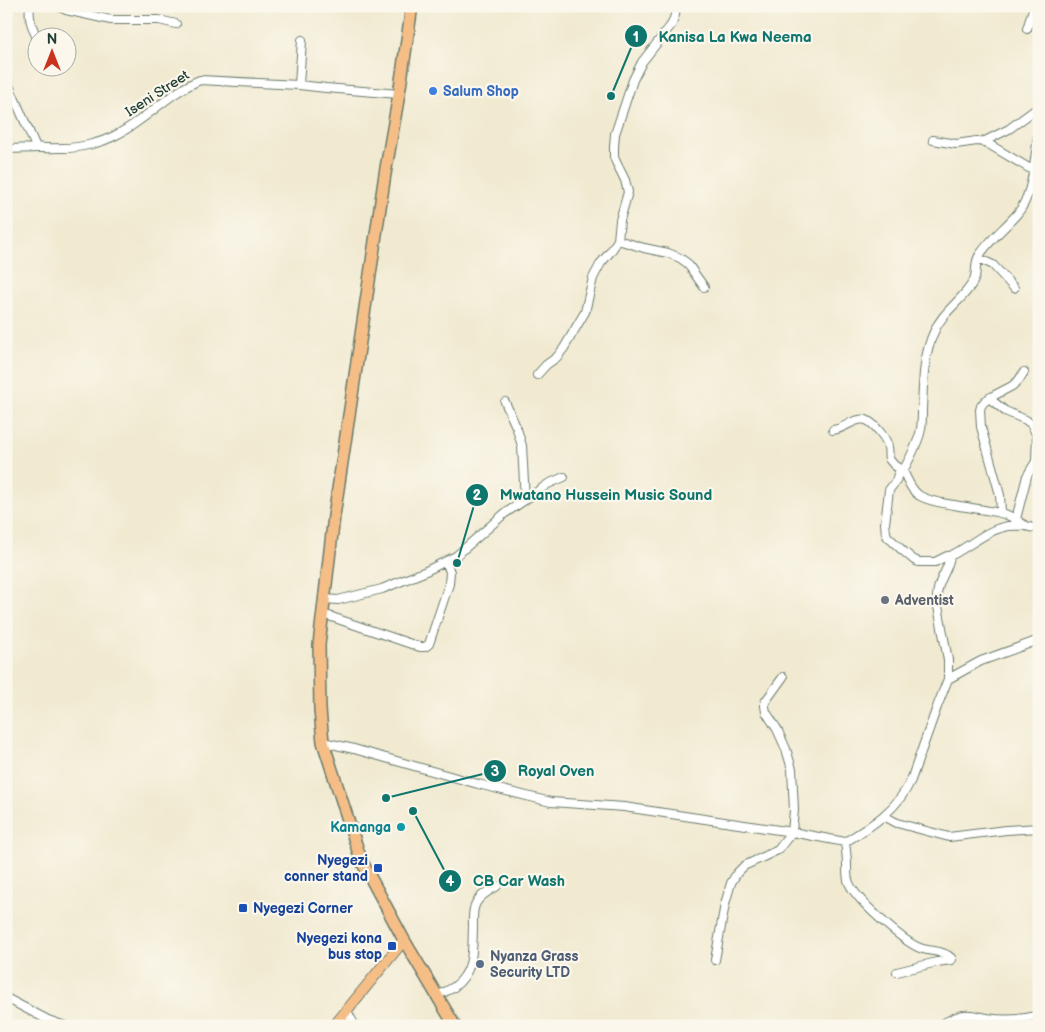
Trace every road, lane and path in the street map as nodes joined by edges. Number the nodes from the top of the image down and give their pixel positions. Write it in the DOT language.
graph roads {
  1 [pos="30,6"];
  2 [pos="58,6"];
  3 [pos="412,6"];
  4 [pos="676,6"];
  5 [pos="1034,6"];
  6 [pos="176,24"];
  7 [pos="33,28"];
  8 [pos="1027,29"];
  9 [pos="302,40"];
  10 [pos="6,79"];
  11 [pos="299,85"];
  12 [pos="399,94"];
  13 [pos="1039,107"];
  14 [pos="1039,130"];
  15 [pos="934,140"];
  16 [pos="983,142"];
  17 [pos="41,148"];
  18 [pos="6,149"];
  19 [pos="1034,171"];
  20 [pos="618,240"];
  21 [pos="978,258"];
  22 [pos="704,287"];
  23 [pos="1014,288"];
  24 [pos="1024,372"];
  25 [pos="537,375"];
  26 [pos="989,398"];
  27 [pos="505,402"];
  28 [pos="833,430"];
  29 [pos="1037,459"];
  30 [pos="903,471"];
  31 [pos="564,477"];
  32 [pos="525,500"];
  33 [pos="1002,514"];
  34 [pos="1016,519"];
  35 [pos="1024,526"];
  36 [pos="1039,527"];
  37 [pos="950,556"];
  38 [pos="446,561"];
  39 [pos="325,599"];
  40 [pos="323,614"];
  41 [pos="1039,640"];
  42 [pos="783,677"];
  43 [pos="948,679"];
  44 [pos="322,742"];
  45 [pos="884,816"];
  46 [pos="1039,828"];
  47 [pos="792,832"];
  48 [pos="845,842"];
  49 [pos="496,886"];
  50 [pos="404,940"];
  51 [pos="715,960"];
  52 [pos="897,972"];
  53 [pos="437,996"];
  54 [pos="6,998"];
  55 [pos="347,1011"];
  56 [pos="1039,1015"];
  57 [pos="65,1026"];
  58 [pos="310,1026"];
  59 [pos="334,1026"];
  60 [pos="355,1026"];
  61 [pos="455,1026"];
  62 [pos="938,1026"];
  1 -- 7 [label="street"];
  2 -- 6 [label="street"];
  3 -- 12 [label="highway"];
  4 -- 20 [label="street"];
  5 -- 8 [label="street"];
  9 -- 11 [label="street"];
  10 -- 17 [label="street"];
  11 -- 12 [label="street, Iseni Street"];
  11 -- 17 [label="street, Iseni Street"];
  12 -- 39 [label="highway"];
  13 -- 16 [label="street"];
  14 -- 19 [label="street"];
  15 -- 16 [label="street"];
  16 -- 19 [label="street"];
  17 -- 18 [label="street, Iseni Street"];
  19 -- 21 [label="street"];
  20 -- 22 [label="street"];
  20 -- 25 [label="street"];
  21 -- 23 [label="street"];
  21 -- 30 [label="street"];
  24 -- 26 [label="street"];
  26 -- 29 [label="street"];
  26 -- 33 [label="street"];
  27 -- 32 [label="street"];
  28 -- 30 [label="street"];
  29 -- 34 [label="street"];
  30 -- 33 [label="street"];
  30 -- 37 [label="street"];
  31 -- 32 [label="street"];
  32 -- 38 [label="street"];
  33 -- 34 [label="street"];
  34 -- 35 [label="street"];
  35 -- 36 [label="street"];
  35 -- 37 [label="street"];
  37 -- 43 [label="street"];
  38 -- 39 [label="street"];
  38 -- 40 [label="street"];
  39 -- 40 [label="highway"];
  40 -- 44 [label="highway"];
  41 -- 43 [label="street"];
  42 -- 47 [label="street"];
  43 -- 45 [label="street"];
  44 -- 47 [label="street"];
  44 -- 50 [label="highway"];
  45 -- 46 [label="street"];
  45 -- 48 [label="street"];
  47 -- 48 [label="street"];
  47 -- 51 [label="street"];
  48 -- 52 [label="street"];
  49 -- 53 [label="street"];
  50 -- 53 [label="highway"];
  50 -- 55 [label="main road"];
  53 -- 61 [label="highway"];
  54 -- 57 [label="street"];
  55 -- 59 [label="main road"];
  55 -- 60 [label="street"];
  56 -- 62 [label="street"];
  58 -- 59 [label="street"];
}
